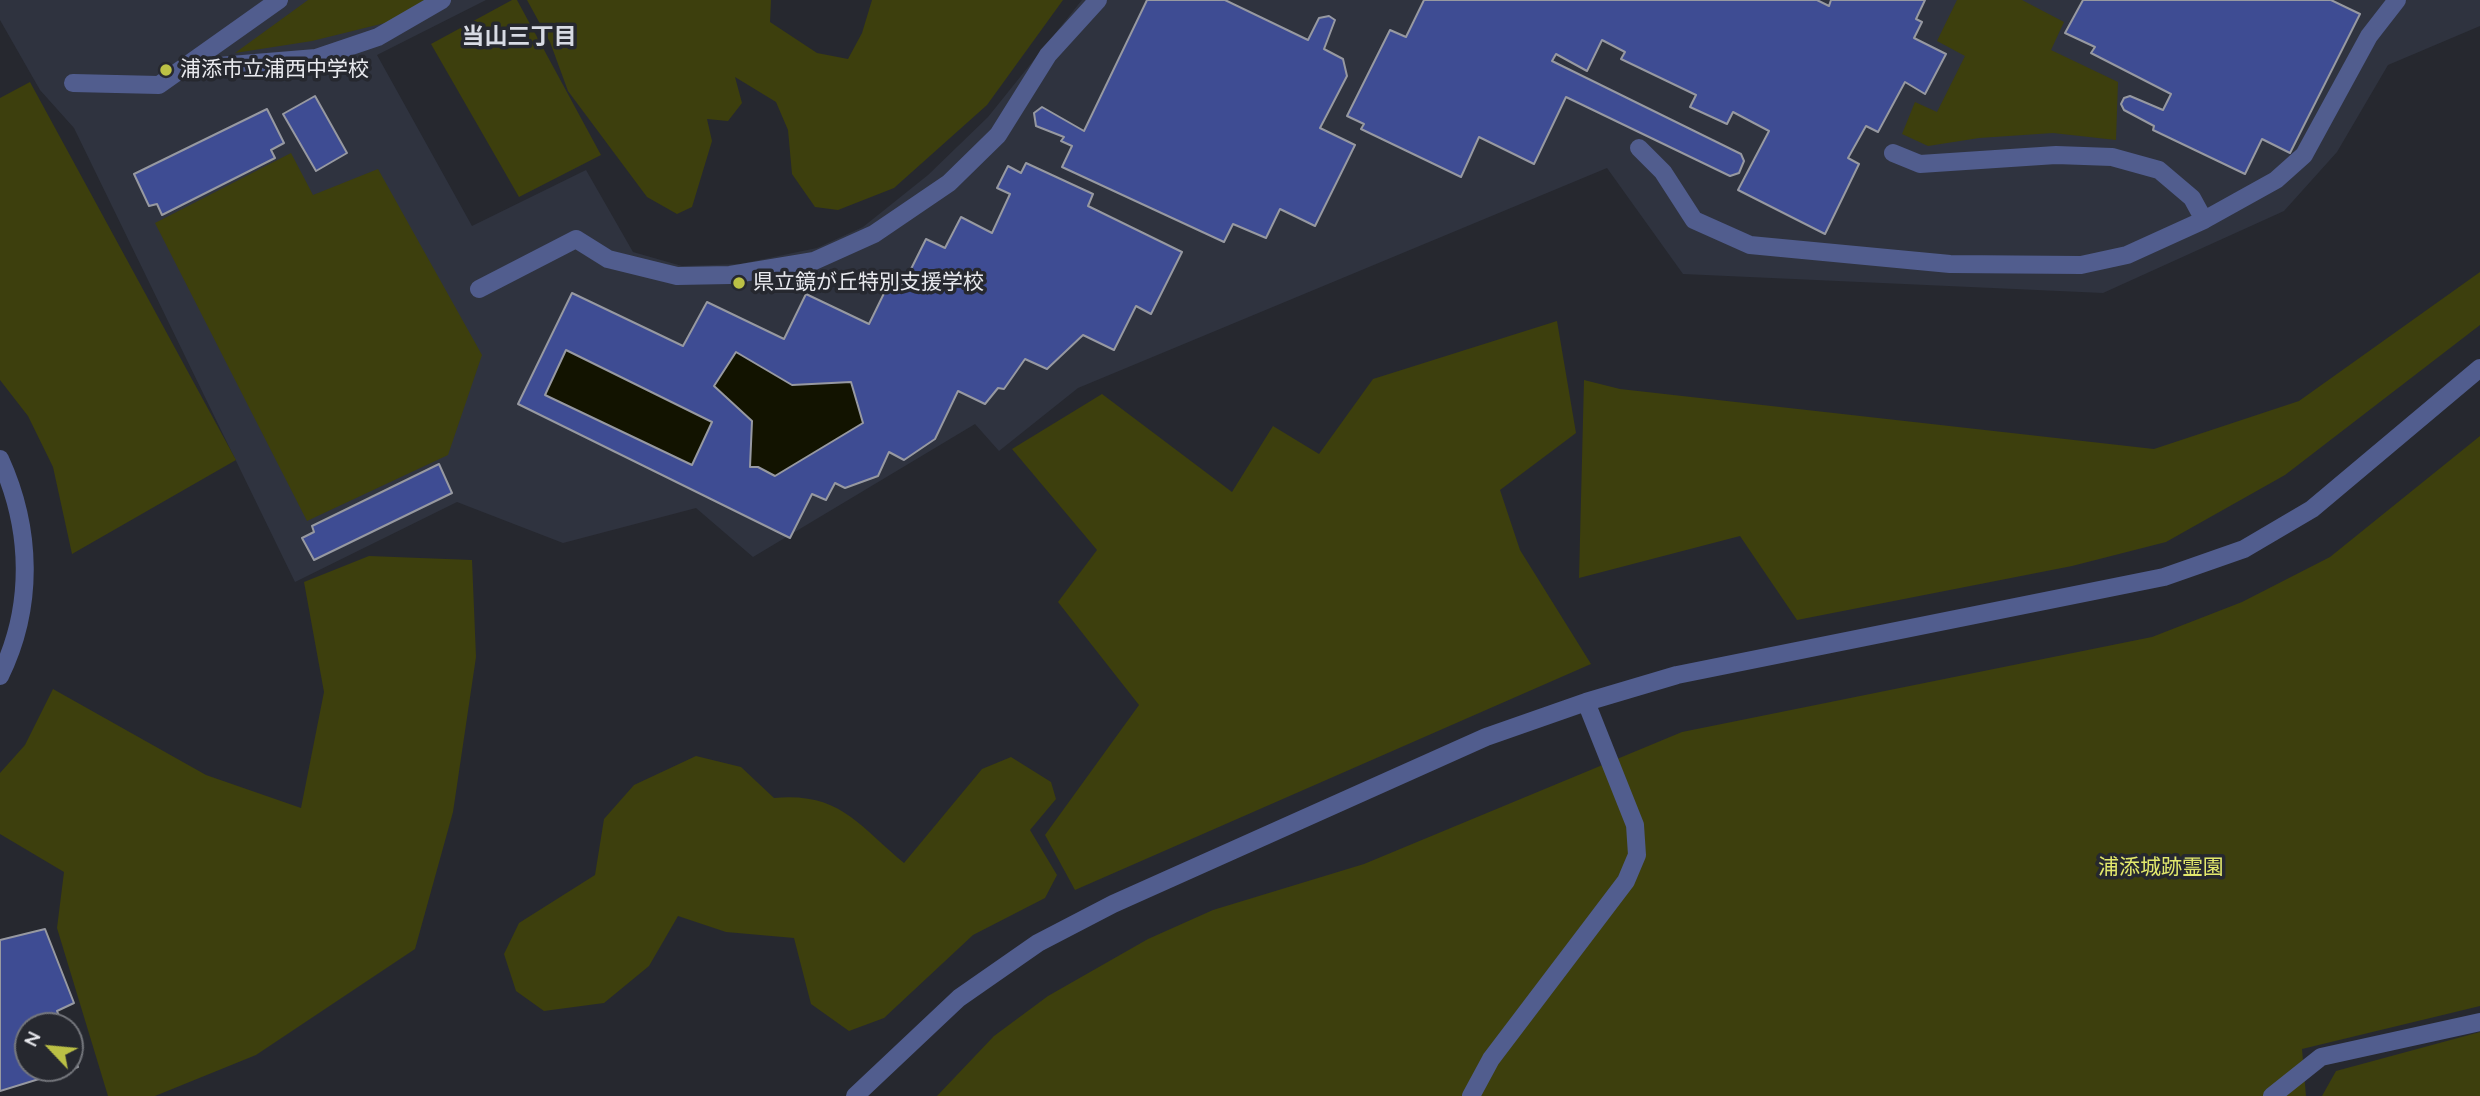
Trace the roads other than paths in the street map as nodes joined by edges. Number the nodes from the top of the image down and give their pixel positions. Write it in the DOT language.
graph roads {
  1 [pos="279,0"];
  2 [pos="442,0"];
  3 [pos="1098,0"];
  4 [pos="2396,0"];
  5 [pos="182,68"];
  6 [pos="72,83"];
  7 [pos="1639,148"];
  8 [pos="1893,153"];
  9 [pos="2204,220"];
  10 [pos="479,289"];
  11 [pos="2480,368"];
  12 [pos="0,460"];
  13 [pos="0,676"];
  14 [pos="1586,702"];
  15 [pos="2480,1022"];
  16 [pos="855,1096"];
  17 [pos="1471,1096"];
  18 [pos="2272,1096"];
  1 -- 5 [label="street"];
  2 -- 5 [label="street"];
  3 -- 10 [label="street"];
  4 -- 9 [label="street"];
  5 -- 6 [label="street"];
  7 -- 9 [label="street"];
  8 -- 9 [label="street"];
  11 -- 14 [label="street"];
  12 -- 13 [label="street"];
  14 -- 16 [label="street"];
  14 -- 17 [label="street"];
  15 -- 18 [label="street"];
}
